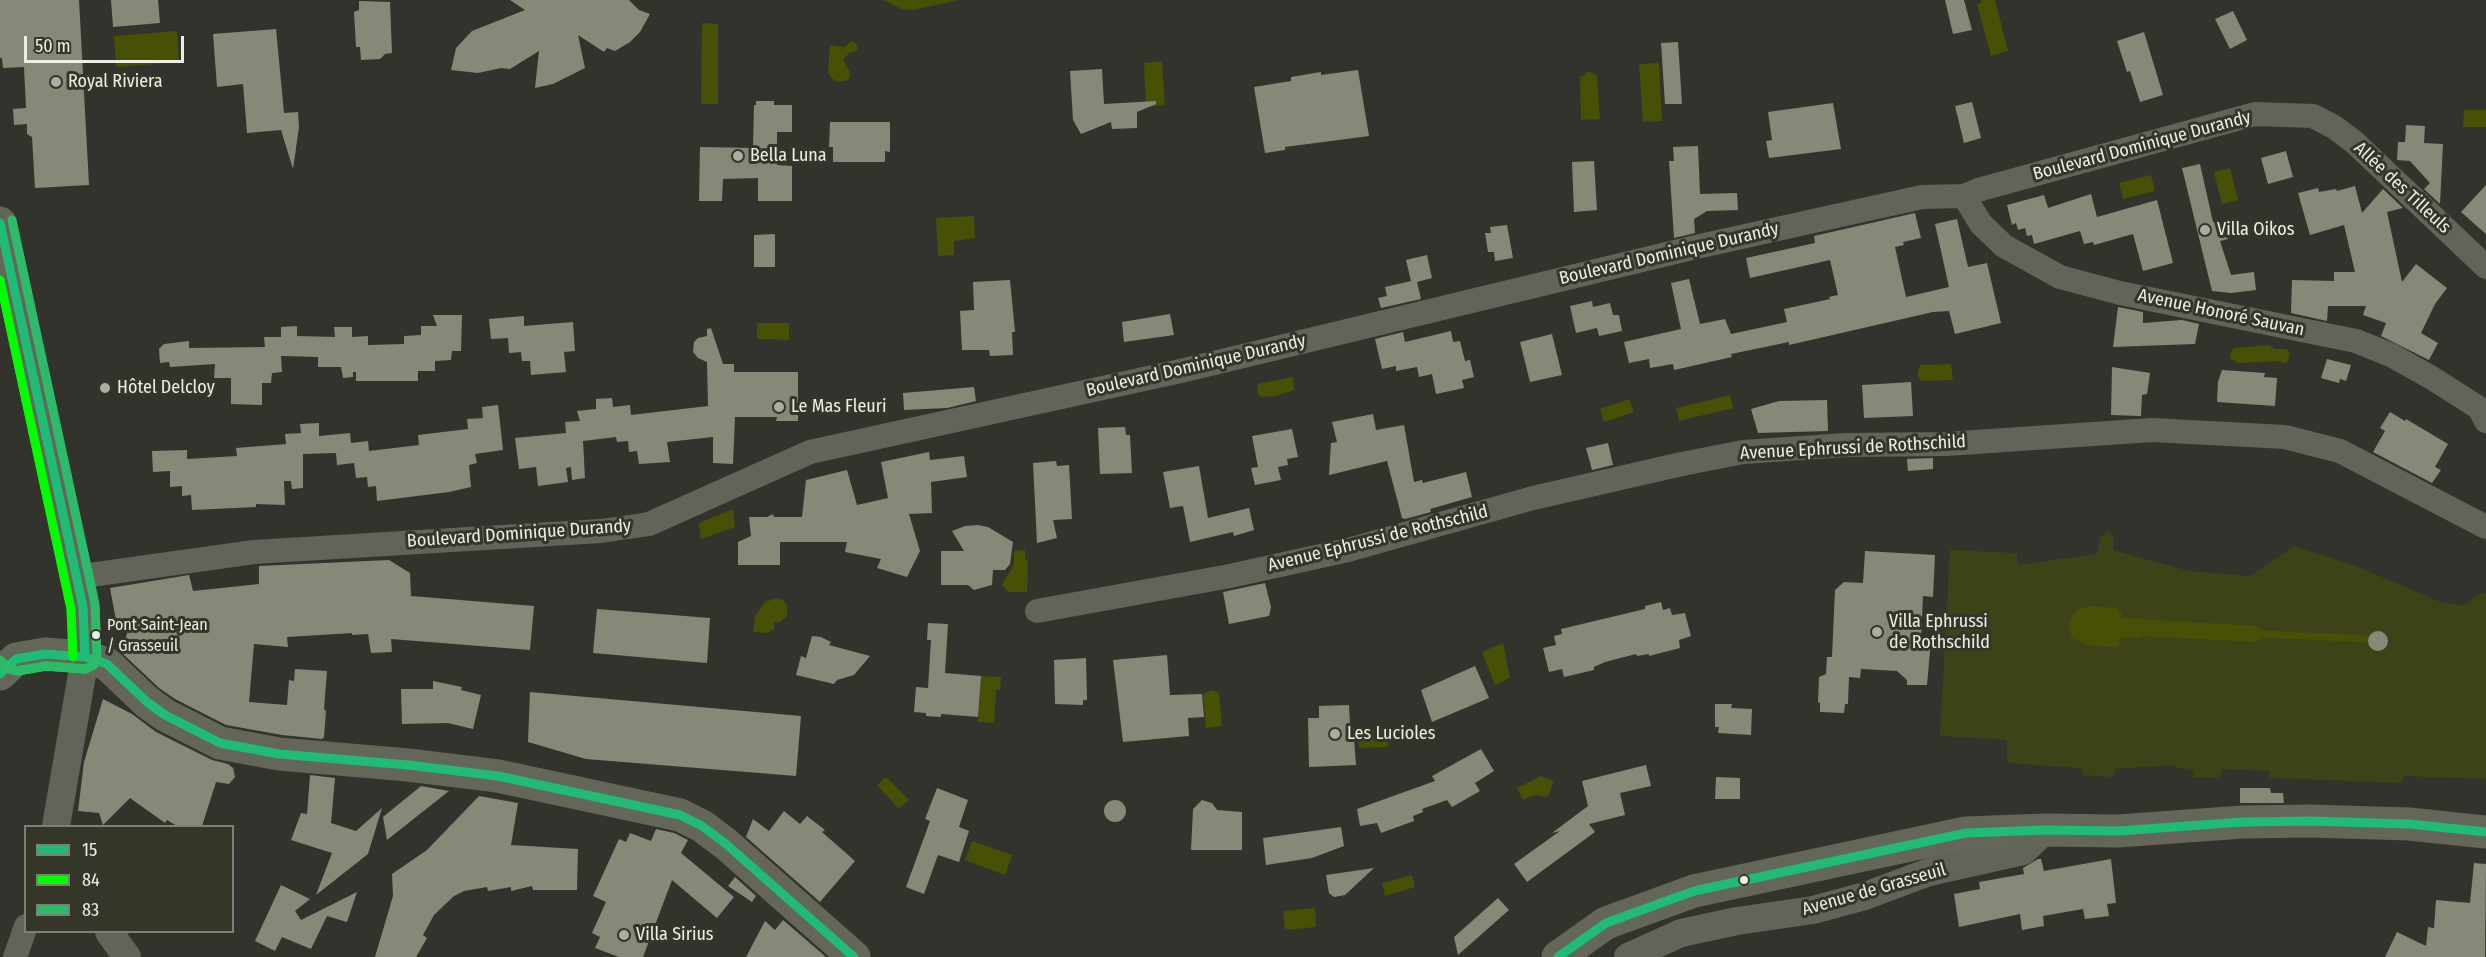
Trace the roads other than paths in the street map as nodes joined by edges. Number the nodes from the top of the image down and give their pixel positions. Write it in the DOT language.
graph roads {
  1 [pos="2313,116"];
  2 [pos="1964,196"];
  3 [pos="0,223"];
  4 [pos="2486,267"];
  5 [pos="2484,412"];
  6 [pos="2486,527"];
  7 [pos="76,577"];
  8 [pos="1037,611"];
  9 [pos="76,655"];
  10 [pos="4,659"];
  11 [pos="56,825"];
  12 [pos="2045,830"];
  13 [pos="2486,832"];
  14 [pos="24,932"];
  15 [pos="110,933"];
  16 [pos="15,957"];
  17 [pos="128,957"];
  18 [pos="854,957"];
  19 [pos="1558,957"];
  20 [pos="1628,957"];
  1 -- 2 [label="street, Boulevard Dominique Durandy"];
  1 -- 4 [label="street, Allée des Tilleuls"];
  2 -- 5 [label="street, Avenue Honoré Sauvan"];
  2 -- 7 [label="street, Boulevard Dominique Durandy"];
  3 -- 7 [label="main road"];
  6 -- 8 [label="street, Avenue Ephrussi de Rothschild"];
  7 -- 9 [label="main road"];
  9 -- 10 [label="main road"];
  9 -- 11 [label="street"];
  9 -- 18 [label="main road"];
  12 -- 13 [label="main road"];
  12 -- 19 [label="main road"];
  12 -- 20 [label="street, Avenue de Grasseuil"];
  14 -- 16 [label="street"];
  15 -- 17 [label="street"];
}
